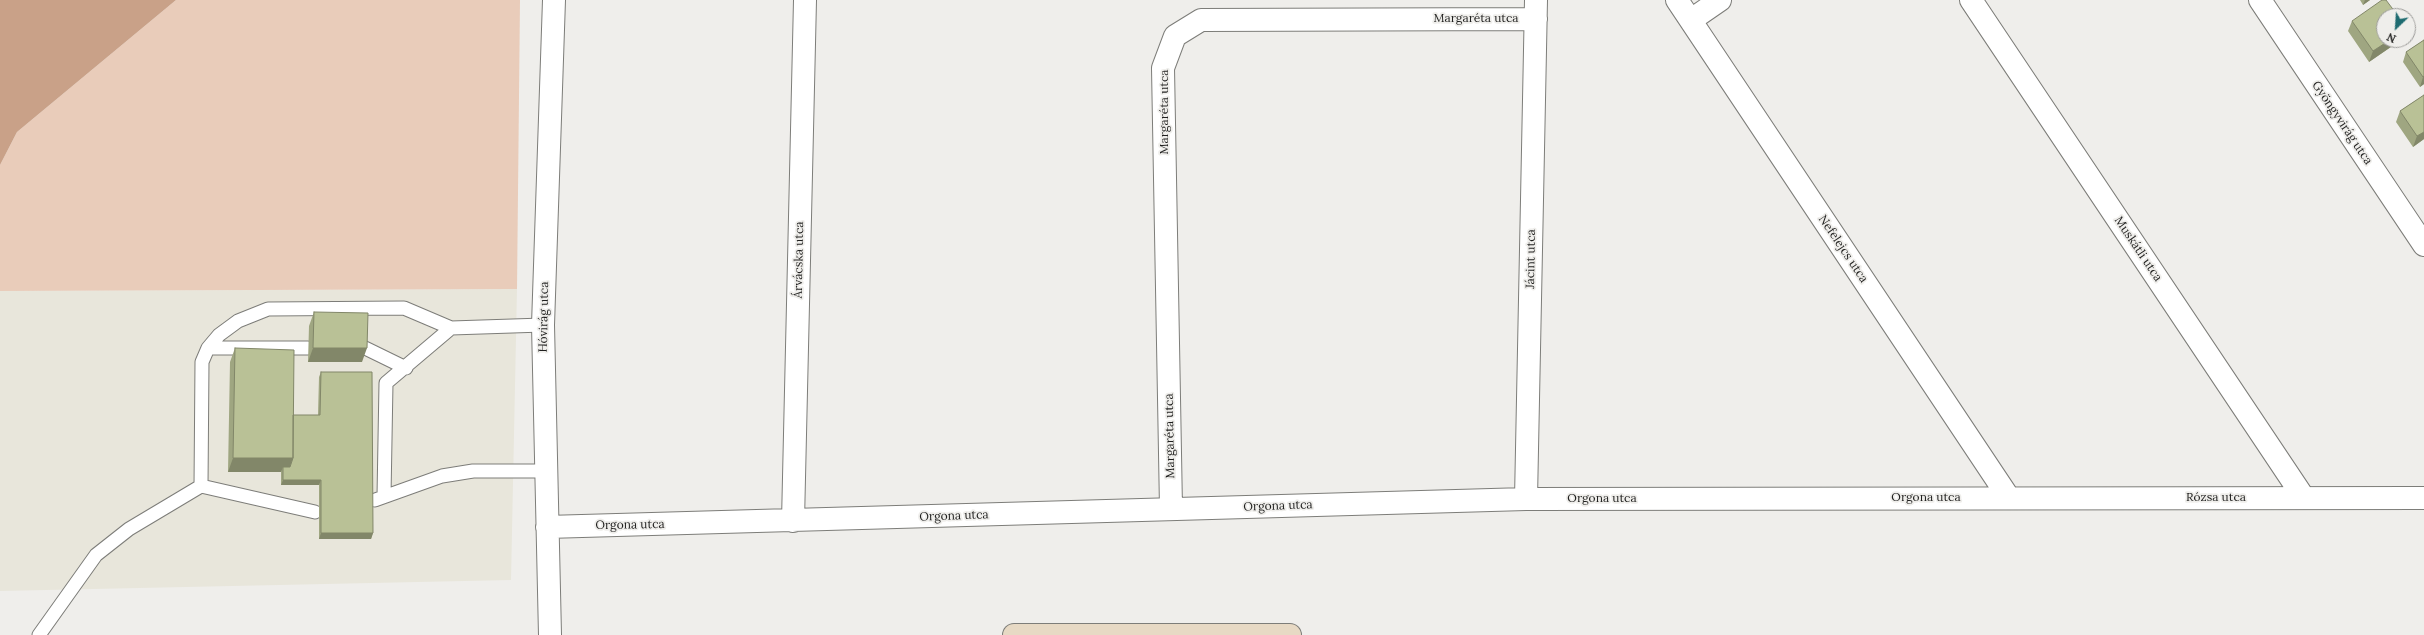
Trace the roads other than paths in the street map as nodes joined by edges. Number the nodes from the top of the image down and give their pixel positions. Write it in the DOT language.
graph roads {
  1 [pos="554,0"];
  2 [pos="804,0"];
  3 [pos="1677,0"];
  4 [pos="1720,0"];
  5 [pos="1971,0"];
  6 [pos="2260,0"];
  7 [pos="1536,9"];
  8 [pos="1692,20"];
  9 [pos="2424,245"];
  10 [pos="543,325"];
  11 [pos="451,328"];
  12 [pos="363,347"];
  13 [pos="208,348"];
  14 [pos="308,348"];
  15 [pos="406,368"];
  16 [pos="545,471"];
  17 [pos="201,486"];
  18 [pos="2009,498"];
  19 [pos="2304,498"];
  20 [pos="2424,498"];
  21 [pos="1526,499"];
  22 [pos="1171,508"];
  23 [pos="315,512"];
  24 [pos="793,521"];
  25 [pos="547,527"];
  26 [pos="1205,634"];
  27 [pos="39,635"];
  28 [pos="550,635"];
  29 [pos="1014,635"];
  30 [pos="1290,635"];
  1 -- 10 [label="street, Hóvirág utca"];
  2 -- 24 [label="street, Árvácska utca"];
  3 -- 8 [label="street, Nefelejcs utca"];
  4 -- 8 [label="street"];
  5 -- 19 [label="street, Muskátli utca"];
  6 -- 9 [label="street, Gyöngyvirág utca"];
  7 -- 21 [label="street, Jácint utca"];
  7 -- 22 [label="street, Margaréta utca"];
  8 -- 18 [label="street, Nefelejcs utca"];
  10 -- 11 [label="lane"];
  10 -- 16 [label="street, Hóvirág utca"];
  11 -- 13 [label="lane"];
  11 -- 15 [label="lane"];
  12 -- 15 [label="lane"];
  13 -- 14 [label="lane"];
  13 -- 17 [label="lane"];
  15 -- 16 [label="lane"];
  16 -- 25 [label="street, Hóvirág utca"];
  17 -- 23 [label="lane"];
  17 -- 27 [label="lane"];
  18 -- 19 [label="street, Rózsa utca"];
  18 -- 21 [label="street, Orgona utca"];
  19 -- 20 [label="street, Rózsa utca"];
  21 -- 22 [label="street, Orgona utca"];
  22 -- 24 [label="street, Orgona utca"];
  24 -- 25 [label="street, Orgona utca"];
  25 -- 28 [label="street, Hóvirág utca"];
  26 -- 29 [label="street"];
  26 -- 30 [label="street"];
}
